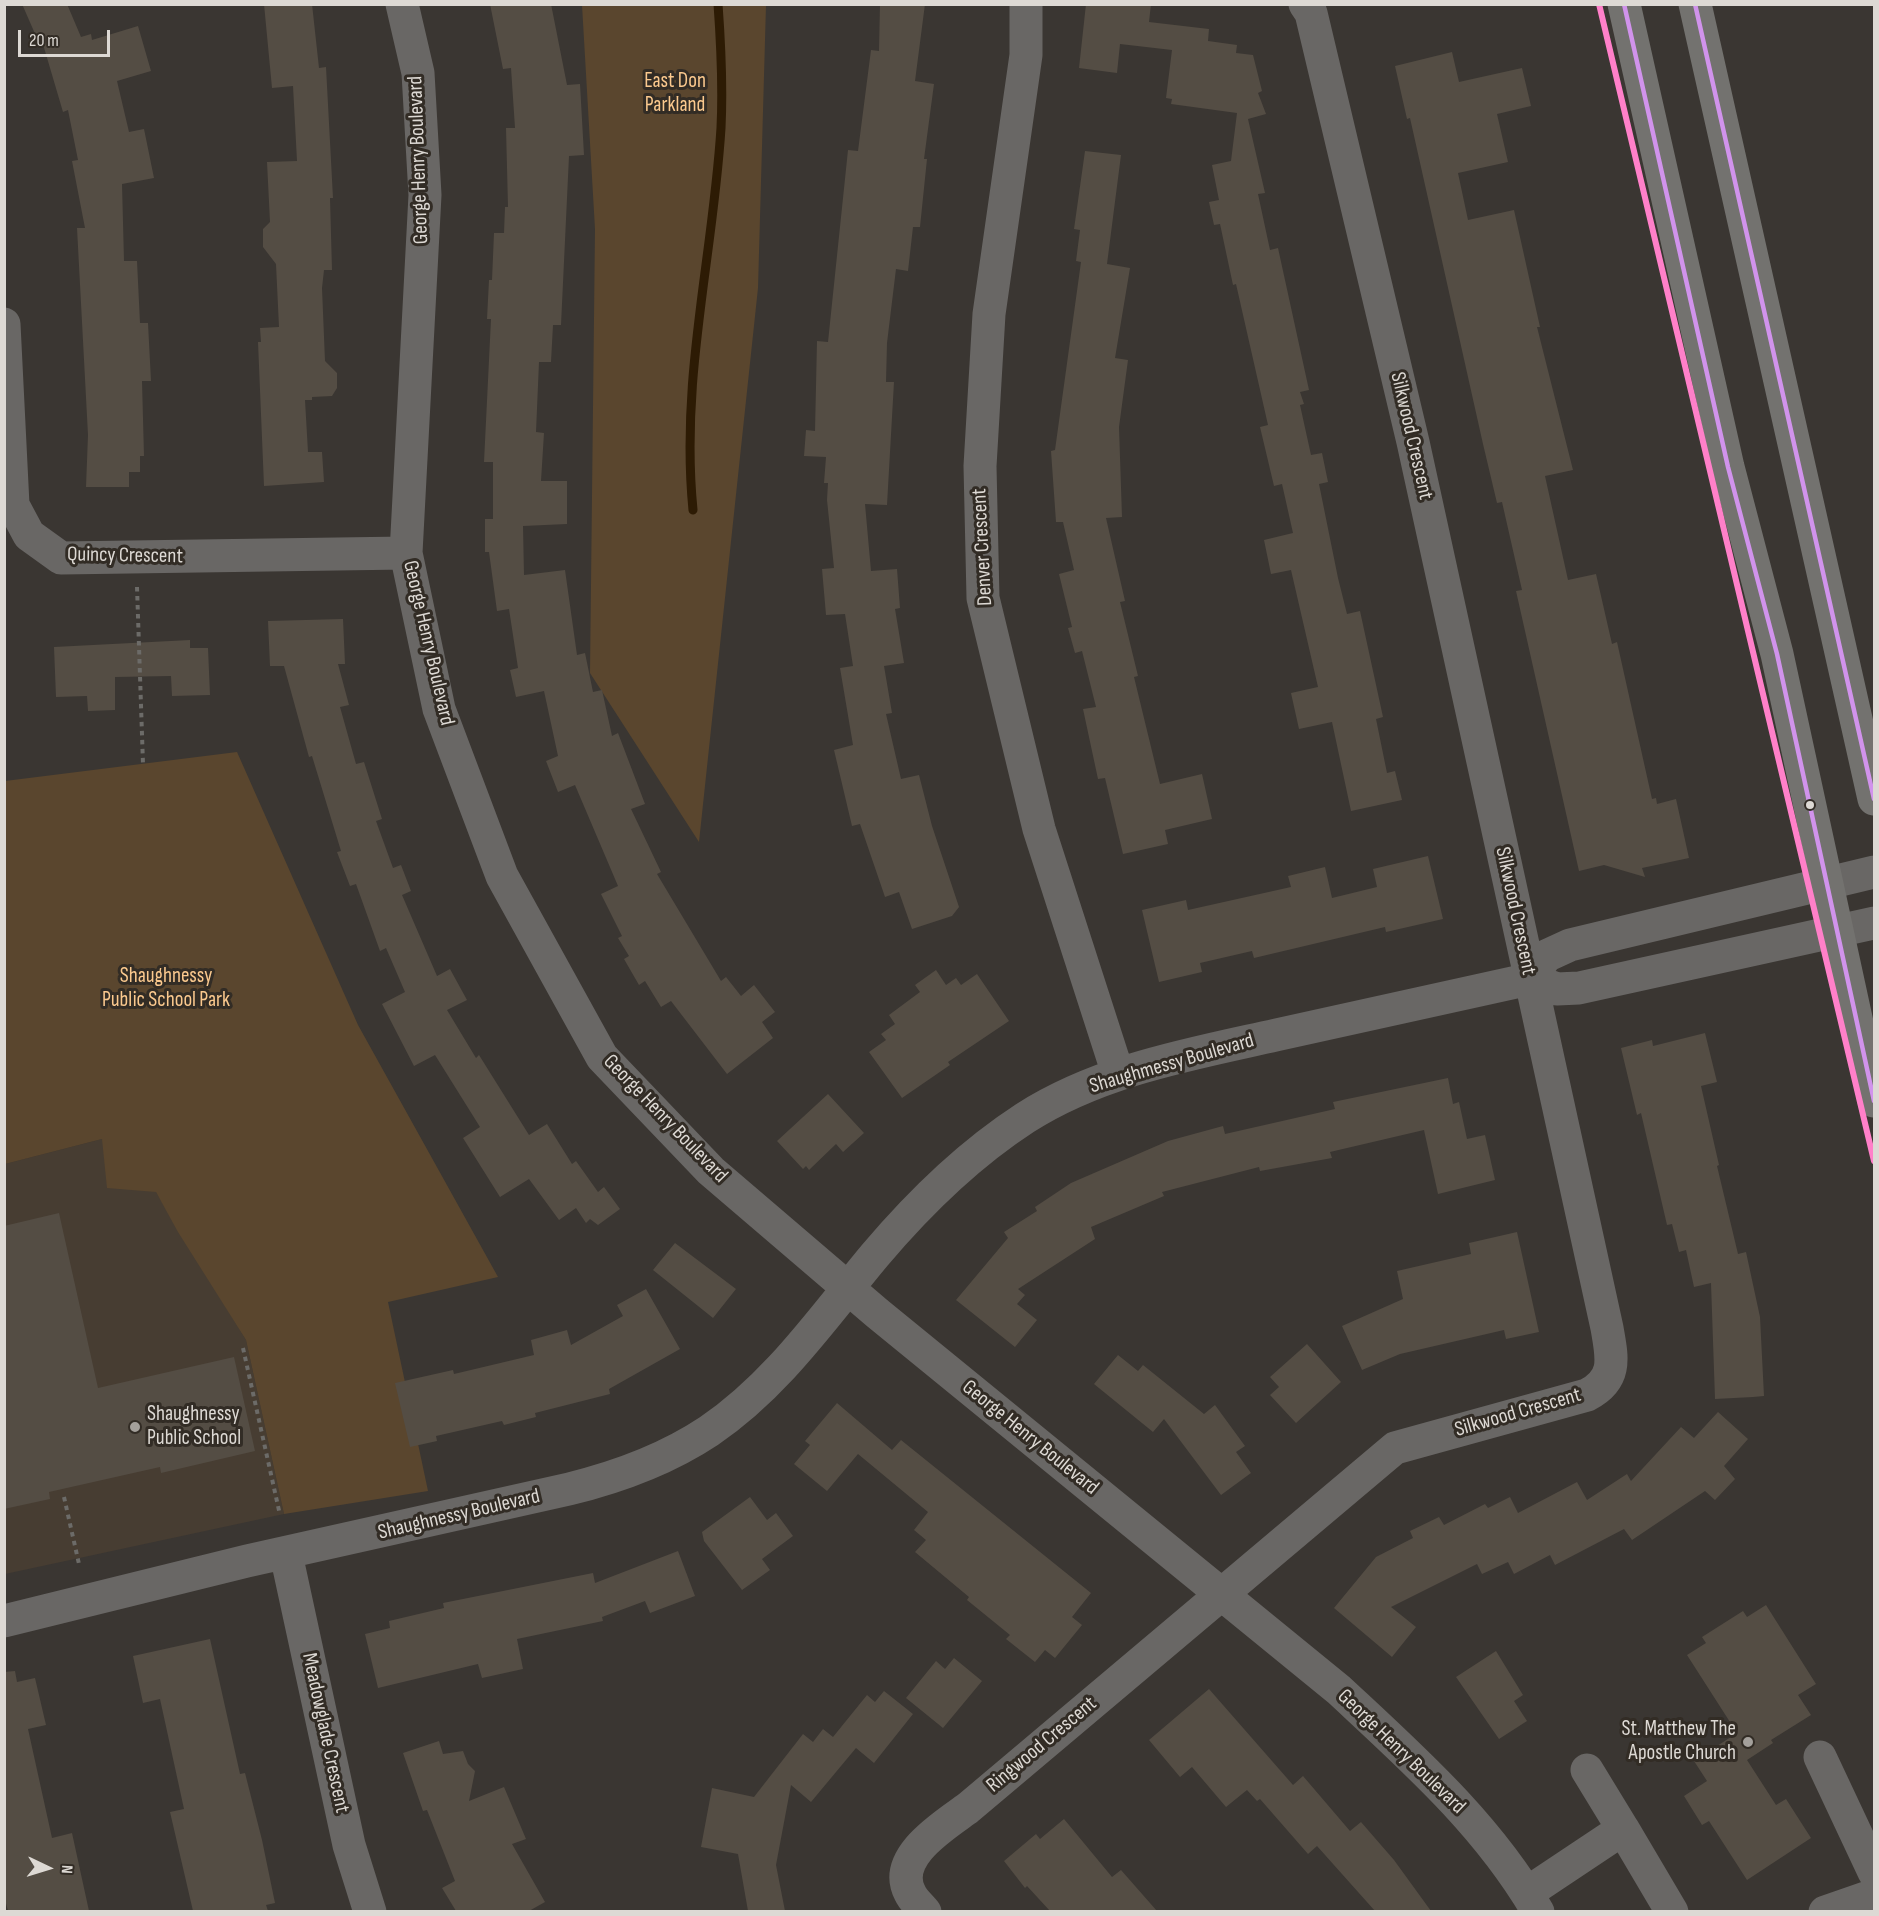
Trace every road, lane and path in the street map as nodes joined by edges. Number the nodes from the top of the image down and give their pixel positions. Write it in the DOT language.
graph roads {
  1 [pos="402,4"];
  2 [pos="1026,4"];
  3 [pos="1305,4"];
  4 [pos="1624,4"];
  5 [pos="1695,4"];
  6 [pos="4,324"];
  7 [pos="406,553"];
  8 [pos="136,558"];
  9 [pos="143,764"];
  10 [pos="1875,799"];
  11 [pos="1875,872"];
  12 [pos="1827,883"];
  13 [pos="1875,923"];
  14 [pos="1837,930"];
  15 [pos="1530,979"];
  16 [pos="1118,1074"];
  17 [pos="1875,1101"];
  18 [pos="848,1288"];
  19 [pos="243,1348"];
  20 [pos="64,1497"];
  21 [pos="280,1515"];
  22 [pos="286,1554"];
  23 [pos="79,1564"];
  24 [pos="1221,1594"];
  25 [pos="4,1621"];
  26 [pos="1820,1757"];
  27 [pos="1587,1770"];
  28 [pos="1623,1829"];
  29 [pos="1875,1872"];
  30 [pos="1875,1895"];
  31 [pos="1533,1902"];
  32 [pos="370,1911"];
  33 [pos="925,1911"];
  34 [pos="1672,1911"];
  35 [pos="1825,1911"];
  1 -- 7 [label="street, George Henry Boulevard"];
  2 -- 16 [label="street, Denver Crescent"];
  3 -- 15 [label="street, Silkwood Crescent"];
  4 -- 12 [label="main road"];
  5 -- 10 [label="main road"];
  6 -- 8 [label="street, Quincy Crescent"];
  7 -- 8 [label="street, Quincy Crescent"];
  7 -- 18 [label="street, George Henry Boulevard"];
  8 -- 9 [label="path"];
  11 -- 12 [label="street"];
  12 -- 14 [label="main road"];
  12 -- 15 [label="street"];
  13 -- 14 [label="street"];
  14 -- 15 [label="street"];
  14 -- 17 [label="main road"];
  15 -- 16 [label="street, Shaughmessy Boulevard"];
  15 -- 24 [label="street, Silkwood Crescent"];
  16 -- 18 [label="street, Shaughmessy Boulevard"];
  18 -- 22 [label="street, Shaughnessy Boulevard"];
  18 -- 24 [label="street, George Henry Boulevard"];
  19 -- 21 [label="path"];
  20 -- 23 [label="path"];
  22 -- 25 [label="street, Shaughnessy Boulevard"];
  22 -- 32 [label="street, Meadowglade Crescent"];
  24 -- 31 [label="street, George Henry Boulevard"];
  24 -- 33 [label="street, Ringwood Crescent"];
  26 -- 29 [label="street"];
  27 -- 28 [label="street"];
  28 -- 31 [label="street"];
  28 -- 34 [label="street"];
  30 -- 35 [label="street"];
}
